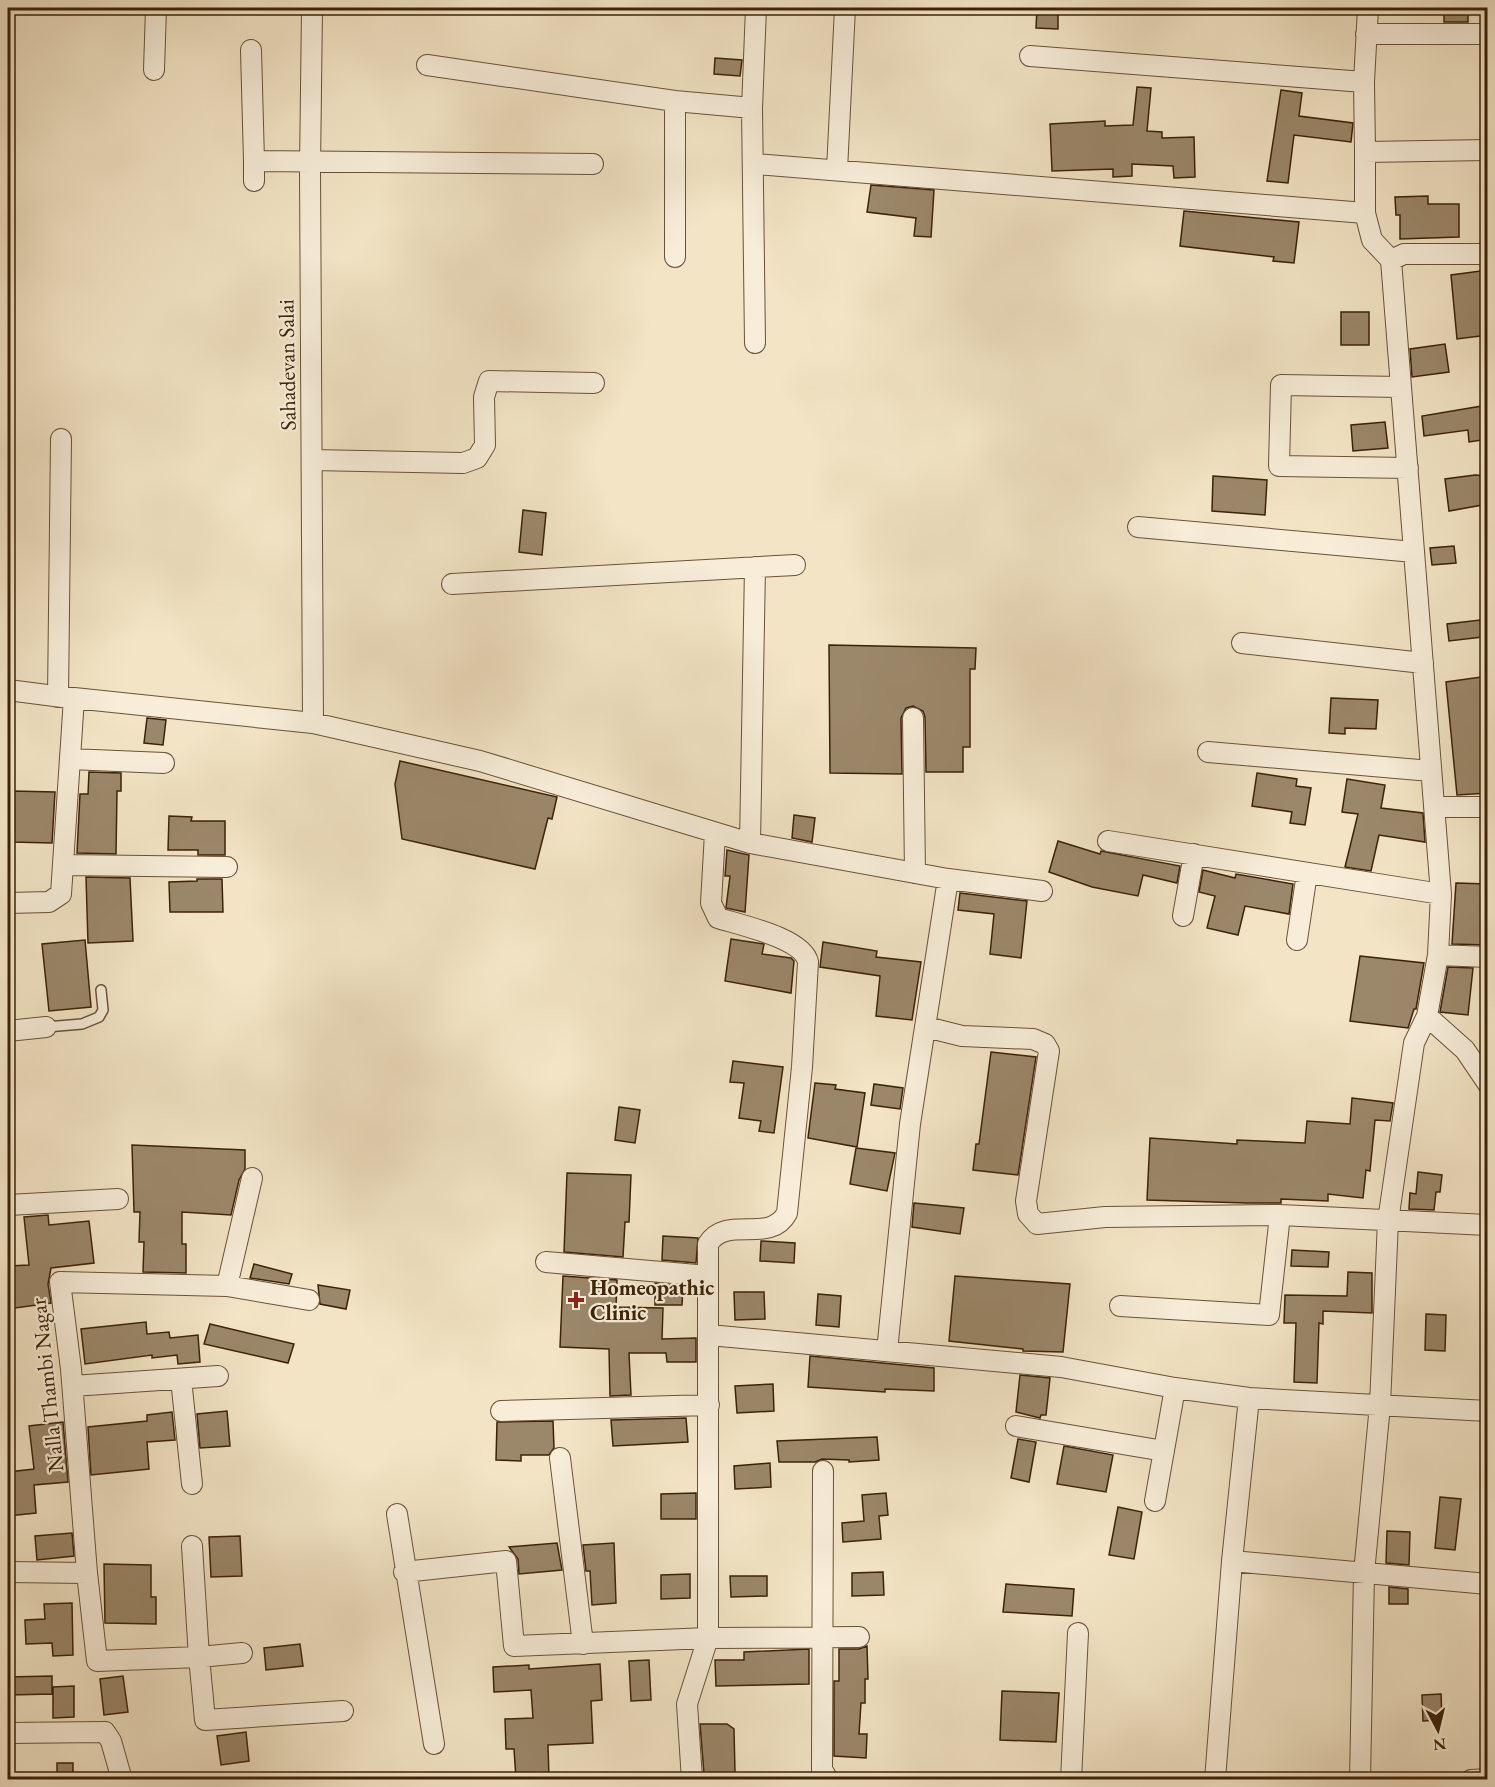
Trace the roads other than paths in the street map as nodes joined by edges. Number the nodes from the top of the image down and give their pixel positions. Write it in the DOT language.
graph roads {
  1 [pos="156,8"];
  2 [pos="312,8"];
  3 [pos="756,8"];
  4 [pos="845,8"];
  5 [pos="1368,8"];
  6 [pos="1366,34"];
  7 [pos="1488,34"];
  8 [pos="250,50"];
  9 [pos="1030,56"];
  10 [pos="427,65"];
  11 [pos="154,70"];
  12 [pos="1364,82"];
  13 [pos="675,101"];
  14 [pos="752,108"];
  15 [pos="1488,150"];
  16 [pos="1365,152"];
  17 [pos="310,160"];
  18 [pos="254,161"];
  19 [pos="593,164"];
  20 [pos="754,164"];
  21 [pos="837,170"];
  22 [pos="254,181"];
  23 [pos="1365,213"];
  24 [pos="1488,254"];
  25 [pos="675,257"];
  26 [pos="1391,260"];
  27 [pos="755,343"];
  28 [pos="594,383"];
  29 [pos="1401,387"];
  30 [pos="61,439"];
  31 [pos="312,460"];
  32 [pos="1408,468"];
  33 [pos="1138,528"];
  34 [pos="1414,552"];
  35 [pos="795,565"];
  36 [pos="754,567"];
  37 [pos="452,584"];
  38 [pos="1242,643"];
  39 [pos="1423,663"];
  40 [pos="8,690"];
  41 [pos="66,698"];
  42 [pos="913,718"];
  43 [pos="313,723"];
  44 [pos="1208,752"];
  45 [pos="70,759"];
  46 [pos="164,763"];
  47 [pos="1431,771"];
  48 [pos="1434,807"];
  49 [pos="1488,807"];
  50 [pos="715,833"];
  51 [pos="1108,841"];
  52 [pos="750,843"];
  53 [pos="1194,854"];
  54 [pos="63,865"];
  55 [pos="227,867"];
  56 [pos="915,873"];
  57 [pos="1307,873"];
  58 [pos="948,879"];
  59 [pos="1042,891"];
  60 [pos="1441,894"];
  61 [pos="8,903"];
  62 [pos="1183,916"];
  63 [pos="1297,940"];
  64 [pos="1438,955"];
  65 [pos="1488,957"];
  66 [pos="101,990"];
  67 [pos="1427,1016"];
  68 [pos="46,1027"];
  69 [pos="926,1027"];
  70 [pos="8,1031"];
  71 [pos="1487,1082"];
  72 [pos="252,1178"];
  73 [pos="118,1198"];
  74 [pos="8,1205"];
  75 [pos="1280,1215"];
  76 [pos="1388,1221"];
  77 [pos="1488,1225"];
  78 [pos="546,1262"];
  79 [pos="708,1276"];
  80 [pos="227,1286"];
  81 [pos="309,1300"];
  82 [pos="1120,1306"];
  83 [pos="709,1335"];
  84 [pos="887,1351"];
  85 [pos="218,1376"];
  86 [pos="181,1379"];
  87 [pos="73,1386"];
  88 [pos="1175,1388"];
  89 [pos="1249,1398"];
  90 [pos="1380,1405"];
  91 [pos="709,1406"];
  92 [pos="501,1411"];
  93 [pos="1488,1411"];
  94 [pos="1016,1426"];
  95 [pos="1164,1451"];
  96 [pos="560,1458"];
  97 [pos="823,1471"];
  98 [pos="192,1484"];
  99 [pos="1155,1501"];
  100 [pos="397,1514"];
  101 [pos="192,1546"];
  102 [pos="1232,1561"];
  103 [pos="8,1572"];
  104 [pos="404,1572"];
  105 [pos="87,1573"];
  106 [pos="1364,1573"];
  107 [pos="1488,1584"];
  108 [pos="1078,1633"];
  109 [pos="824,1637"];
  110 [pos="859,1637"];
  111 [pos="708,1638"];
  112 [pos="583,1644"];
  113 [pos="242,1653"];
  114 [pos="198,1657"];
  115 [pos="343,1711"];
  116 [pos="8,1732"];
  117 [pos="434,1744"];
  118 [pos="122,1779"];
  119 [pos="692,1779"];
  120 [pos="828,1779"];
  121 [pos="1071,1779"];
  122 [pos="1215,1779"];
  123 [pos="1360,1779"];
  124 [pos="1471,1779"];
  125 [pos="1488,1779"];
  1 -- 11 [label="street"];
  2 -- 17 [label="street, Sahadevan Salai"];
  3 -- 14 [label="street"];
  4 -- 21 [label="street"];
  5 -- 6 [label="street"];
  6 -- 7 [label="street"];
  6 -- 12 [label="street"];
  8 -- 18 [label="street"];
  9 -- 12 [label="street"];
  10 -- 13 [label="street"];
  12 -- 16 [label="street"];
  13 -- 14 [label="street"];
  13 -- 25 [label="street"];
  14 -- 20 [label="street"];
  15 -- 16 [label="street"];
  16 -- 23 [label="street"];
  17 -- 18 [label="street"];
  17 -- 19 [label="street"];
  17 -- 31 [label="street, Sahadevan Salai"];
  18 -- 22 [label="street"];
  20 -- 21 [label="street"];
  20 -- 27 [label="street"];
  21 -- 23 [label="street"];
  23 -- 26 [label="street"];
  24 -- 26 [label="street"];
  26 -- 29 [label="street"];
  28 -- 31 [label="street"];
  29 -- 32 [label="street"];
  29 -- 32 [label="street"];
  30 -- 41 [label="street"];
  31 -- 43 [label="street, Sahadevan Salai"];
  32 -- 34 [label="street"];
  33 -- 34 [label="street"];
  34 -- 39 [label="street"];
  35 -- 36 [label="street"];
  36 -- 37 [label="street"];
  36 -- 52 [label="street"];
  38 -- 39 [label="street"];
  39 -- 47 [label="street"];
  40 -- 41 [label="street"];
  41 -- 43 [label="street"];
  41 -- 45 [label="street"];
  42 -- 56 [label="street"];
  43 -- 50 [label="street"];
  44 -- 47 [label="street"];
  45 -- 46 [label="street"];
  45 -- 54 [label="street"];
  47 -- 48 [label="street"];
  48 -- 49 [label="street"];
  48 -- 60 [label="street"];
  50 -- 52 [label="street"];
  50 -- 79 [label="street"];
  51 -- 53 [label="street"];
  52 -- 56 [label="street"];
  53 -- 57 [label="street"];
  53 -- 62 [label="street"];
  54 -- 55 [label="street"];
  54 -- 61 [label="street"];
  56 -- 58 [label="street"];
  57 -- 60 [label="street"];
  57 -- 63 [label="street"];
  58 -- 59 [label="street"];
  58 -- 69 [label="street"];
  60 -- 64 [label="street"];
  64 -- 65 [label="street"];
  64 -- 67 [label="street"];
  66 -- 68 [label="lane"];
  67 -- 71 [label="street"];
  67 -- 76 [label="street"];
  68 -- 70 [label="street"];
  69 -- 75 [label="street"];
  69 -- 84 [label="street"];
  72 -- 80 [label="street"];
  73 -- 74 [label="street"];
  75 -- 76 [label="street"];
  75 -- 82 [label="street"];
  76 -- 77 [label="street"];
  76 -- 90 [label="street"];
  78 -- 79 [label="street"];
  79 -- 83 [label="street"];
  80 -- 81 [label="street"];
  80 -- 87 [label="street, Nalla Thambi Nagar"];
  83 -- 84 [label="street"];
  83 -- 91 [label="street"];
  84 -- 88 [label="street"];
  85 -- 86 [label="street"];
  86 -- 87 [label="street"];
  86 -- 98 [label="street"];
  87 -- 105 [label="street, Nalla Thambi Nagar"];
  88 -- 89 [label="street"];
  88 -- 95 [label="street"];
  89 -- 90 [label="street"];
  89 -- 102 [label="street"];
  90 -- 93 [label="street"];
  90 -- 106 [label="street"];
  91 -- 92 [label="street"];
  91 -- 111 [label="street"];
  94 -- 95 [label="street"];
  95 -- 99 [label="street"];
  96 -- 112 [label="street"];
  97 -- 109 [label="street"];
  100 -- 104 [label="street"];
  101 -- 114 [label="street"];
  102 -- 106 [label="street"];
  102 -- 122 [label="street"];
  103 -- 105 [label="street"];
  104 -- 112 [label="street"];
  104 -- 117 [label="street"];
  105 -- 114 [label="street, Nalla Thambi Nagar"];
  106 -- 107 [label="street"];
  106 -- 123 [label="street"];
  108 -- 121 [label="street"];
  109 -- 110 [label="street"];
  109 -- 111 [label="street"];
  109 -- 120 [label="street"];
  111 -- 112 [label="street"];
  111 -- 119 [label="street"];
  113 -- 114 [label="street"];
  114 -- 115 [label="street"];
  116 -- 118 [label="street"];
  124 -- 125 [label="street"];
}
